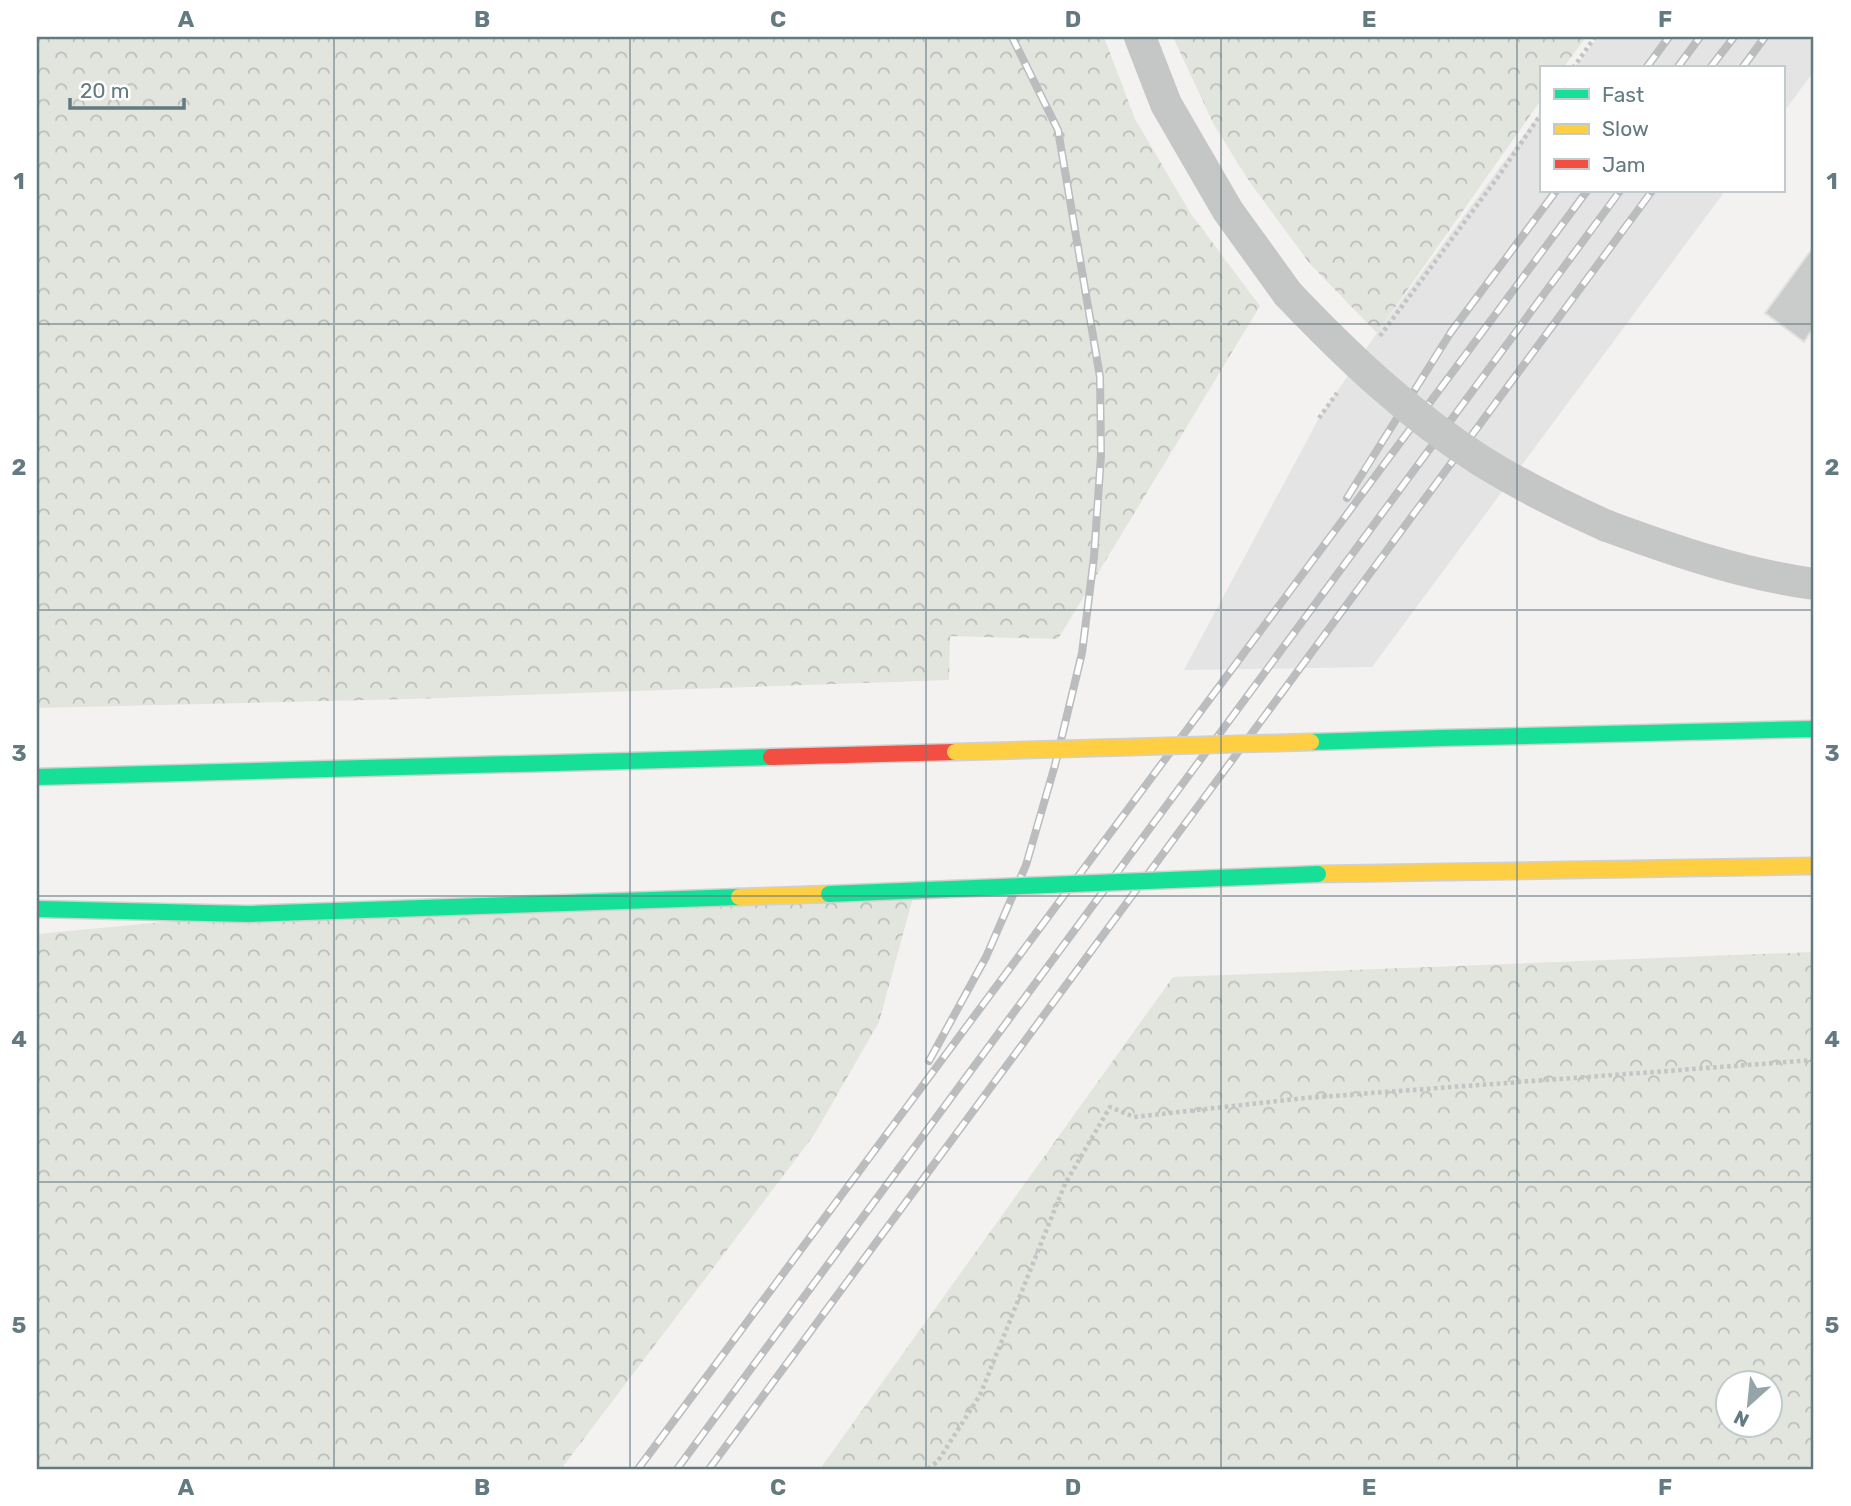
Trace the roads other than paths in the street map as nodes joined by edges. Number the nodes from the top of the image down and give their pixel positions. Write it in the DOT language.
graph roads {
  1 [pos="1140,37"];
  2 [pos="1814,584"];
  3 [pos="1814,729"];
  4 [pos="37,777"];
  5 [pos="1814,866"];
  6 [pos="37,909"];
  1 -- 2 [label="street, bridge"];
  3 -- 4 [label="highway, bridge"];
  5 -- 6 [label="highway, bridge"];
}
